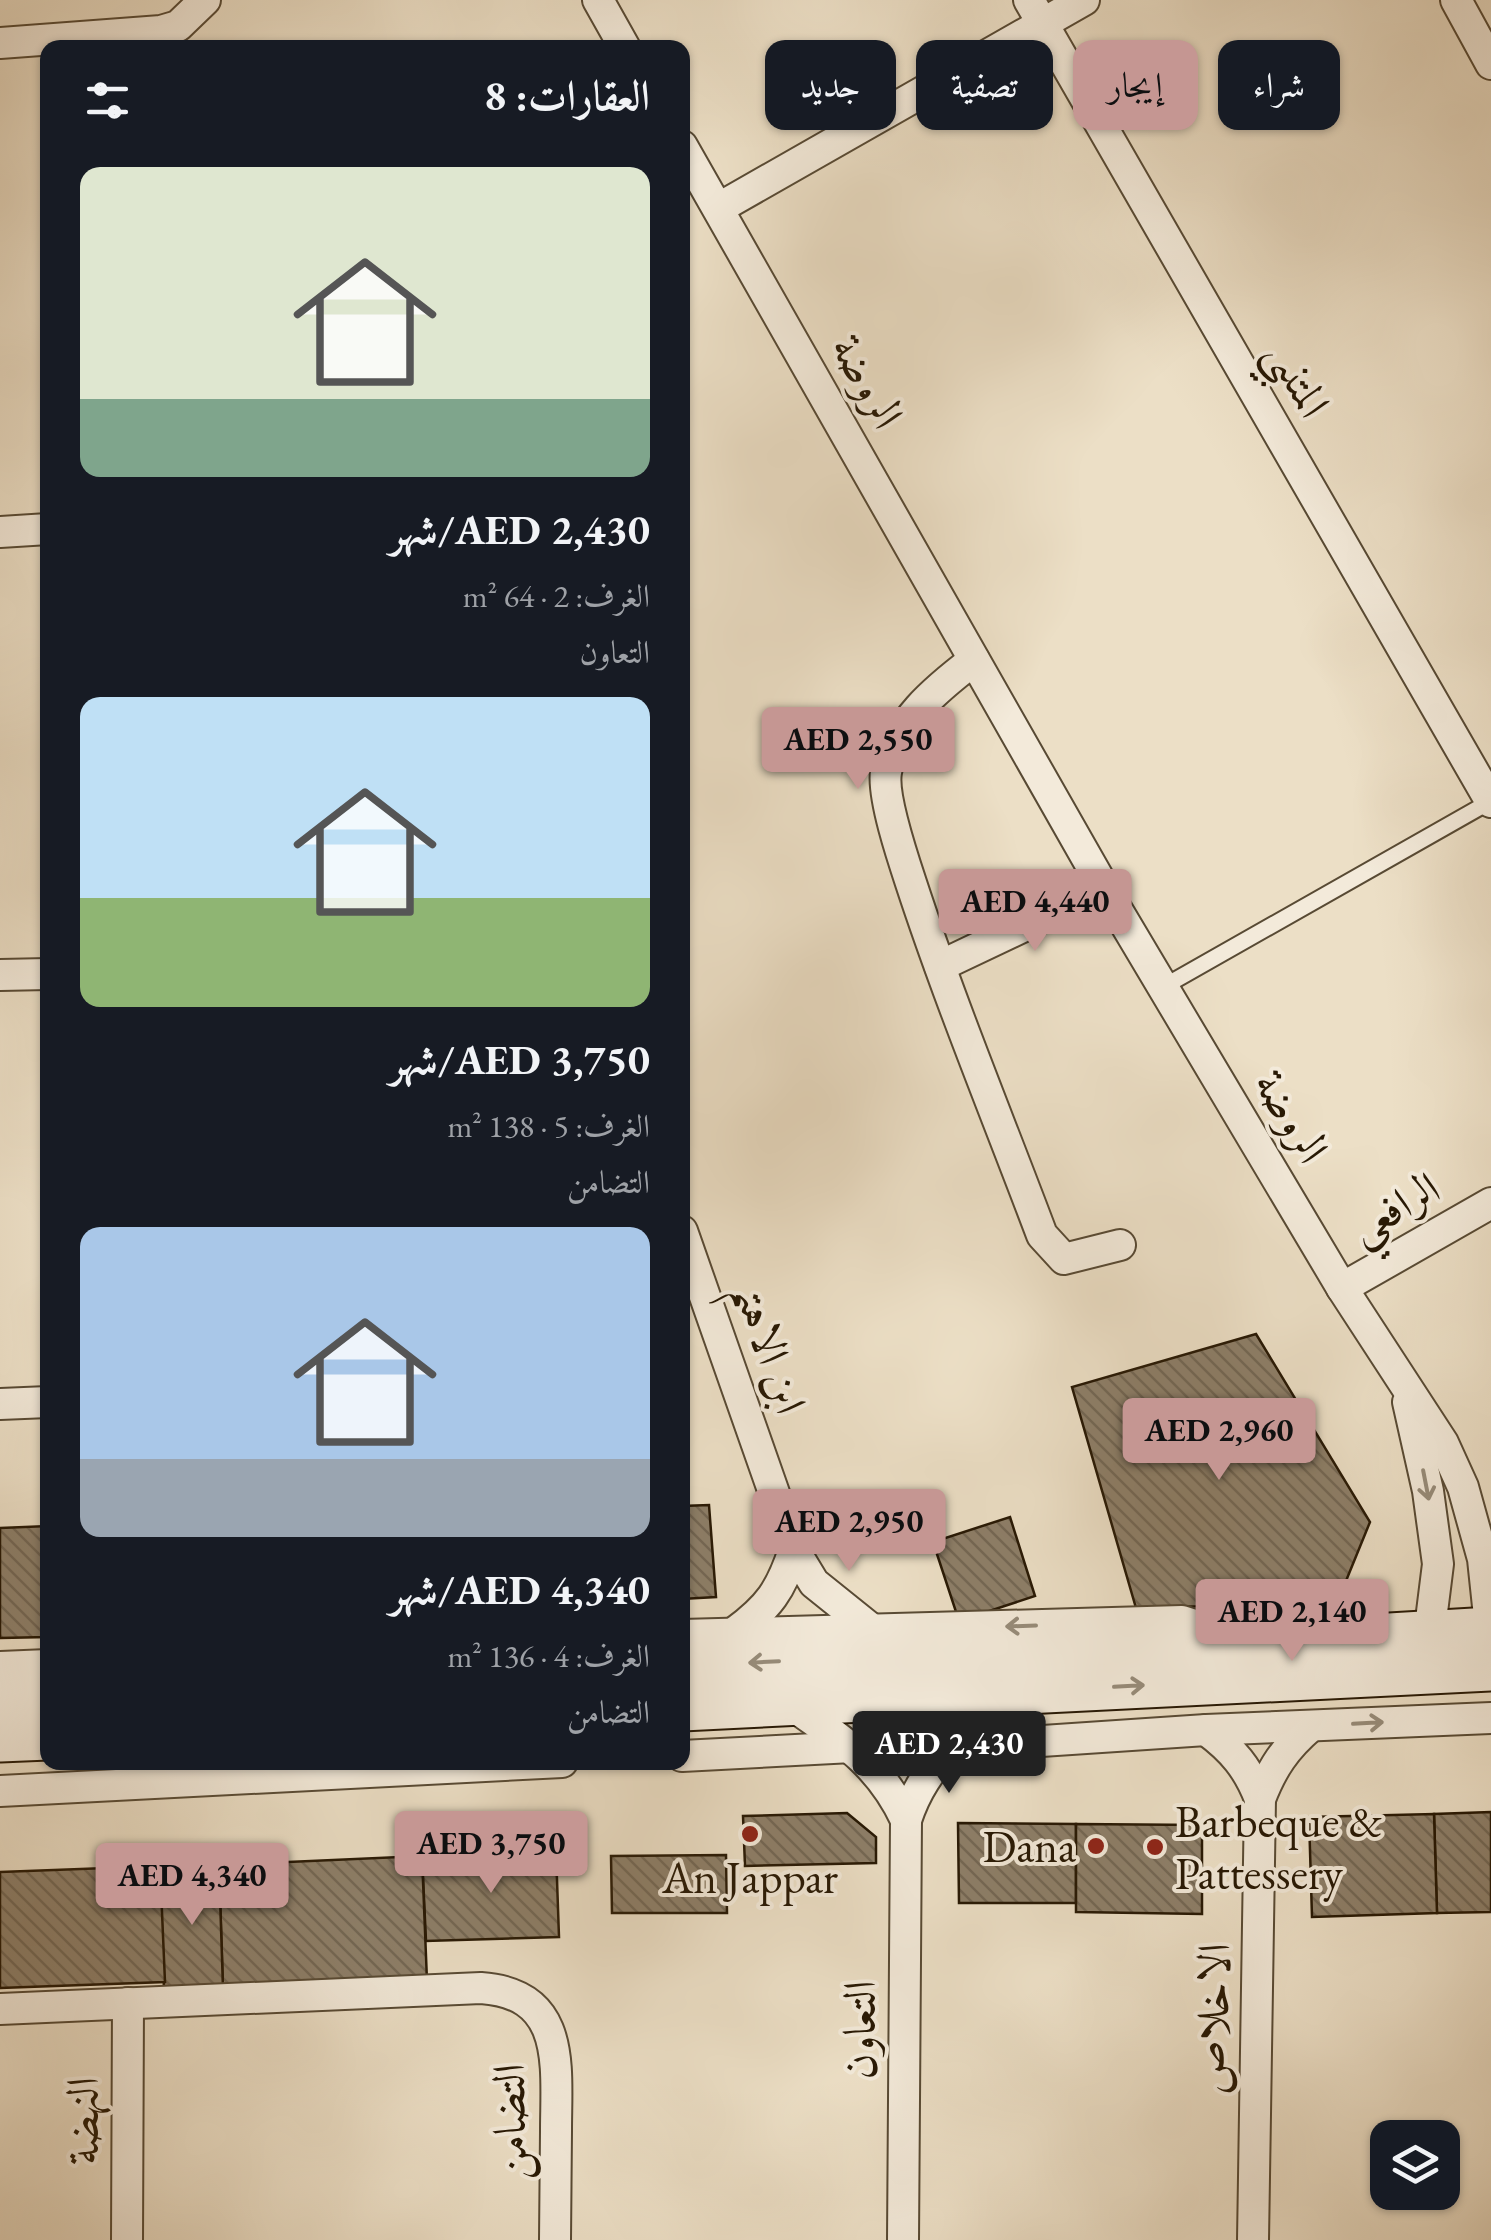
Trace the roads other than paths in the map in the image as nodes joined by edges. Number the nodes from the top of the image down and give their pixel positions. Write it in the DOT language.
graph roads {
  1 [pos="205,0"];
  2 [pos="598,0"];
  3 [pos="1084,0"];
  4 [pos="1456,0"];
  5 [pos="1036,12"];
  6 [pos="40,40"];
  7 [pos="40,40"];
  8 [pos="620,40"];
  9 [pos="0,43"];
  10 [pos="1491,64"];
  11 [pos="690,159"];
  12 [pos="719,208"];
  13 [pos="40,530"];
  14 [pos="0,532"];
  15 [pos="974,660"];
  16 [pos="1488,791"];
  17 [pos="1104,888"];
  18 [pos="940,966"];
  19 [pos="40,974"];
  20 [pos="0,975"];
  21 [pos="1163,986"];
  22 [pos="1491,1204"];
  23 [pos="1120,1245"];
  24 [pos="690,1253"];
  25 [pos="1342,1288"];
  26 [pos="1405,1390"];
  27 [pos="40,1402"];
  28 [pos="0,1404"];
  29 [pos="794,1550"];
  30 [pos="870,1628"];
  31 [pos="1491,1631"];
  32 [pos="735,1632"];
  33 [pos="690,1635"];
  34 [pos="1427,1652"];
  35 [pos="1254,1662"];
  36 [pos="40,1665"];
  37 [pos="690,1666"];
  38 [pos="0,1667"];
  39 [pos="1491,1668"];
  40 [pos="40,1695"];
  41 [pos="0,1697"];
  42 [pos="790,1703"];
  43 [pos="690,1708"];
  44 [pos="1491,1718"];
  45 [pos="1311,1726"];
  46 [pos="1206,1730"];
  47 [pos="40,1737"];
  48 [pos="0,1739"];
  49 [pos="852,1747"];
  50 [pos="952,1747"];
  51 [pos="690,1756"];
  52 [pos="407,1770"];
  53 [pos="0,1791"];
  54 [pos="1260,1800"];
  55 [pos="906,1820"];
  56 [pos="128,2003"];
  57 [pos="0,2008"];
  58 [pos="126,2240"];
  59 [pos="555,2240"];
  60 [pos="903,2240"];
  61 [pos="1254,2240"];
  1 -- 6 [label="street"];
  2 -- 8 [label="street"];
  3 -- 5 [label="street"];
  4 -- 10 [label="street"];
  5 -- 12 [label="street"];
  5 -- 16 [label="street, المتنبي"];
  7 -- 9 [label="street"];
  11 -- 12 [label="street, الروضة"];
  12 -- 15 [label="street, الروضة"];
  13 -- 14 [label="street"];
  15 -- 17 [label="street, الروضة"];
  15 -- 18 [label="street"];
  16 -- 21 [label="lane"];
  17 -- 18 [label="street"];
  17 -- 21 [label="street, الروضة"];
  18 -- 23 [label="street"];
  19 -- 20 [label="street"];
  21 -- 25 [label="street, الروضة"];
  22 -- 25 [label="street, الرافعي"];
  24 -- 29 [label="street, ابن الاهتم"];
  25 -- 26 [label="street, الروضة"];
  26 -- 31 [label="street, الروضة"];
  26 -- 34 [label="street, الروضة, one-way"];
  27 -- 28 [label="street"];
  29 -- 30 [label="street, ابن الاهتم"];
  29 -- 32 [label="street"];
  30 -- 32 [label="street"];
  35 -- 30 [label="street, one-way"];
  31 -- 34 [label="main road"];
  32 -- 33 [label="street"];
  34 -- 35 [label="main road"];
  34 -- 39 [label="main road"];
  35 -- 37 [label="main road, one-way"];
  42 -- 35 [label="main road, one-way"];
  36 -- 38 [label="street"];
  40 -- 41 [label="main road"];
  42 -- 43 [label="main road"];
  42 -- 49 [label="street"];
  45 -- 44 [label="street, one-way"];
  45 -- 46 [label="street"];
  45 -- 54 [label="street, الاخلاص"];
  46 -- 50 [label="street"];
  46 -- 54 [label="street, الاخلاص"];
  47 -- 48 [label="main road"];
  49 -- 50 [label="street"];
  49 -- 51 [label="street"];
  49 -- 55 [label="street"];
  50 -- 55 [label="street, التعاون"];
  52 -- 53 [label="street"];
  54 -- 61 [label="street, الاخلاص"];
  55 -- 60 [label="street, التعاون"];
  56 -- 57 [label="street, التضامن"];
  56 -- 58 [label="street, النهضة"];
  56 -- 59 [label="street, التضامن"];
}
